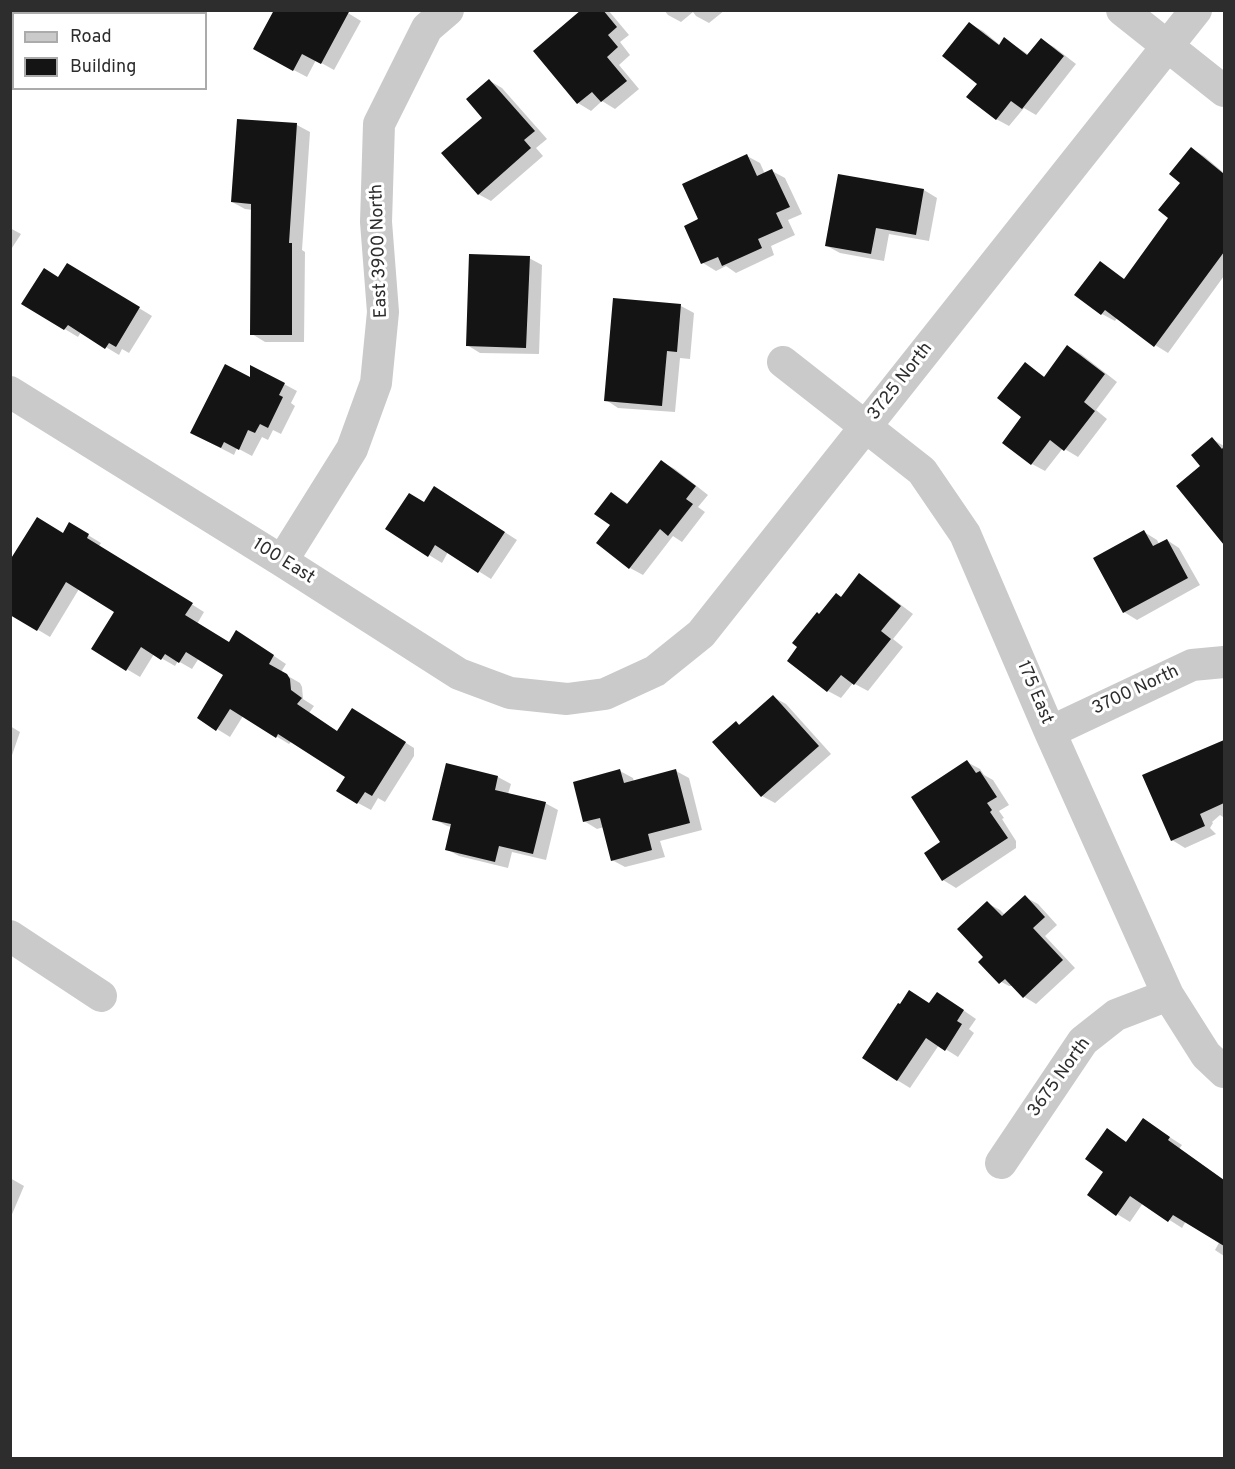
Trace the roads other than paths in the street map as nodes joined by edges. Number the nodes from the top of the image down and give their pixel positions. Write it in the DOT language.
graph roads {
  1 [pos="448,10"];
  2 [pos="1122,10"];
  3 [pos="1196,10"];
  4 [pos="1168,46"];
  5 [pos="1224,91"];
  6 [pos="783,362"];
  7 [pos="15,404"];
  8 [pos="866,427"];
  9 [pos="282,561"];
  10 [pos="1224,662"];
  11 [pos="567,699"];
  12 [pos="1050,732"];
  13 [pos="10,936"];
  14 [pos="1168,995"];
  15 [pos="101,996"];
  16 [pos="1224,1072"];
  17 [pos="1001,1163"];
  1 -- 9 [label="street, East 3900 North"];
  2 -- 4 [label="street"];
  3 -- 4 [label="street, 3725 North"];
  4 -- 5 [label="street"];
  4 -- 8 [label="street, 3725 North"];
  6 -- 8 [label="street, 175 East"];
  7 -- 9 [label="street, 100 East"];
  8 -- 11 [label="street, 3725 North"];
  8 -- 12 [label="street, 175 East"];
  9 -- 11 [label="street, 100 East"];
  10 -- 12 [label="street, 3700 North"];
  12 -- 14 [label="street, 175 East"];
  13 -- 15 [label="street"];
  14 -- 16 [label="street, 175 East"];
  14 -- 17 [label="street, 3675 North"];
}
